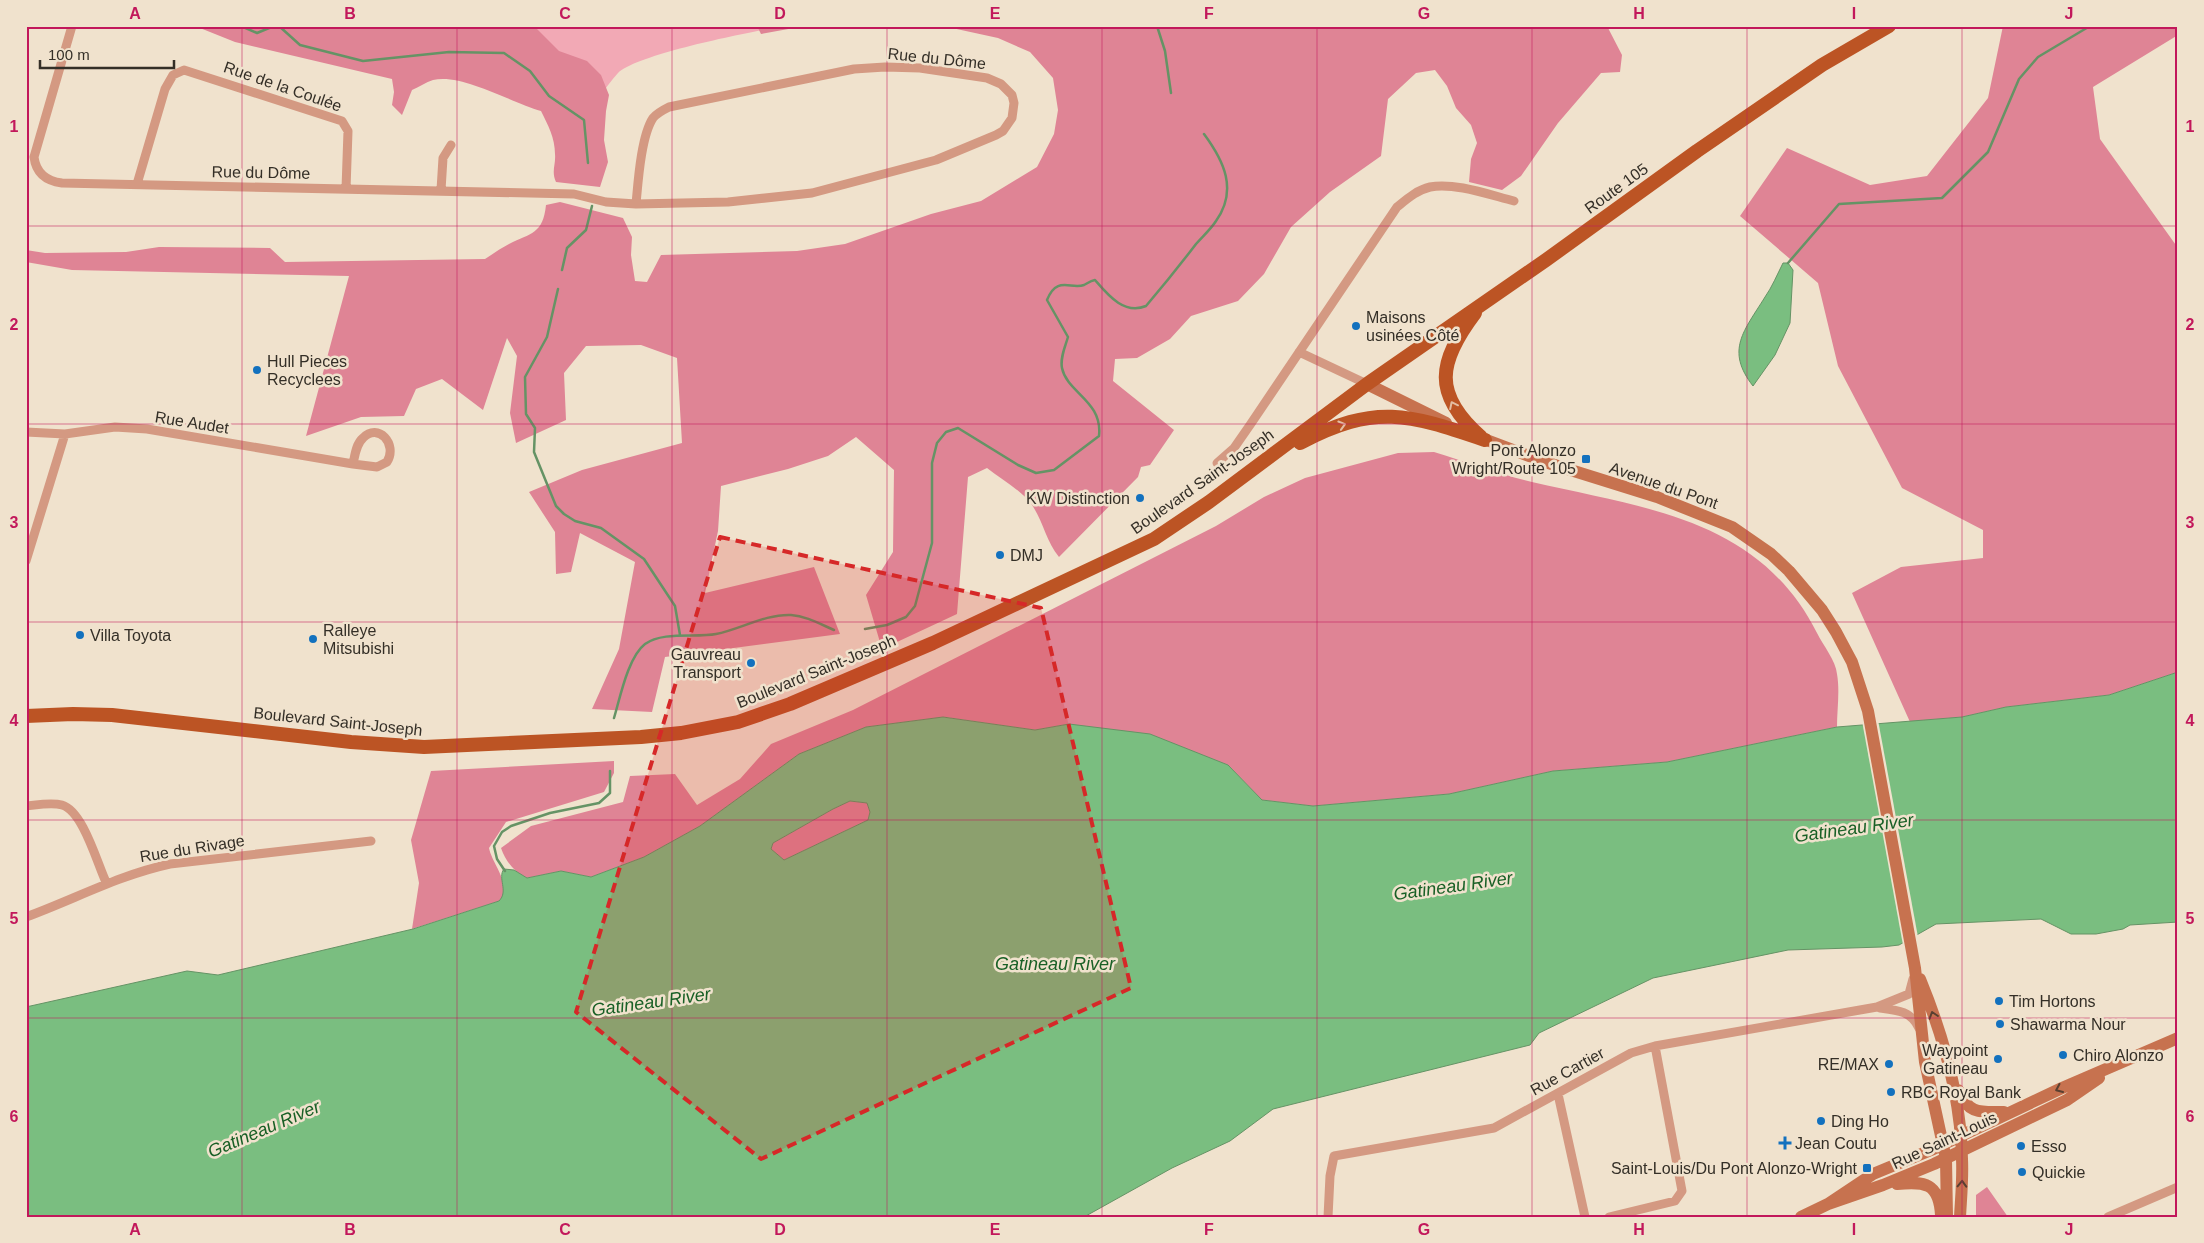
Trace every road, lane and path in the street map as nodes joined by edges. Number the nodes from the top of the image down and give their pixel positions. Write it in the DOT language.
graph roads {
  1 [pos="72,26"];
  2 [pos="1889,26"];
  3 [pos="451,145"];
  4 [pos="137,184"];
  5 [pos="346,188"];
  6 [pos="441,190"];
  7 [pos="1514,201"];
  8 [pos="636,204"];
  9 [pos="1484,302"];
  10 [pos="1299,352"];
  11 [pos="1367,384"];
  12 [pos="26,432"];
  13 [pos="65,434"];
  14 [pos="1485,440"];
  15 [pos="1216,463"];
  16 [pos="353,464"];
  17 [pos="1209,502"];
  18 [pos="26,561"];
  19 [pos="26,716"];
  20 [pos="26,806"];
  21 [pos="371,841"];
  22 [pos="106,882"];
  23 [pos="26,918"];
  24 [pos="1915,968"];
  25 [pos="1878,1008"];
  26 [pos="1920,1030"];
  27 [pos="2178,1038"];
  28 [pos="1655,1046"];
  29 [pos="1948,1062"];
  30 [pos="2120,1064"];
  31 [pos="1558,1094"];
  32 [pos="2008,1112"];
  33 [pos="1960,1136"];
  34 [pos="1943,1144"];
  35 [pos="1962,1151"];
  36 [pos="1946,1159"];
  37 [pos="1882,1185"];
  38 [pos="2178,1187"];
  39 [pos="1828,1204"];
  40 [pos="1328,1217"];
  41 [pos="1585,1217"];
  42 [pos="1609,1217"];
  43 [pos="1801,1217"];
  44 [pos="1941,1217"];
  45 [pos="1947,1217"];
  46 [pos="1960,1217"];
  47 [pos="2108,1217"];
  1 -- 4 [label="street, Rue du Dôme"];
  2 -- 9 [label="main road, Route 105"];
  3 -- 6 [label="street"];
  4 -- 5 [label="street, Rue du Dôme"];
  4 -- 5 [label="street, Rue de la Coulée"];
  5 -- 6 [label="street, Rue du Dôme"];
  6 -- 8 [label="street, Rue du Dôme"];
  7 -- 10 [label="street"];
  8 -- 8 [label="street, Rue du Dôme"];
  9 -- 11 [label="main road, Route 105"];
  14 -- 9 [label="main road, one-way"];
  10 -- 11 [label="street"];
  10 -- 15 [label="street"];
  11 -- 14 [label="main road, Avenue du Pont"];
  11 -- 17 [label="main road, Boulevard Saint-Joseph"];
  12 -- 13 [label="street, Rue Audet"];
  13 -- 16 [label="street, Rue Audet"];
  13 -- 18 [label="street"];
  17 -- 14 [label="main road, one-way"];
  14 -- 24 [label="main road, Avenue du Pont"];
  16 -- 16 [label="street, Rue Audet"];
  17 -- 19 [label="main road, Boulevard Saint-Joseph"];
  20 -- 22 [label="street"];
  21 -- 22 [label="street, Rue du Rivage"];
  22 -- 23 [label="street, Rue du Rivage"];
  24 -- 25 [label="street, Rue Cartier"];
  24 -- 26 [label="main road"];
  29 -- 24 [label="main road, one-way"];
  25 -- 26 [label="street, Rue Cartier"];
  25 -- 28 [label="street, Rue Cartier"];
  26 -- 34 [label="main road"];
  27 -- 30 [label="main road, Rue Saint-Louis"];
  28 -- 31 [label="street, Rue Cartier"];
  28 -- 42 [label="street"];
  29 -- 32 [label="main road"];
  29 -- 33 [label="main road"];
  30 -- 32 [label="main road, Rue Saint-Louis, one-way"];
  30 -- 35 [label="main road, Rue Saint-Louis"];
  31 -- 40 [label="street, Rue Cartier"];
  31 -- 41 [label="street"];
  32 -- 33 [label="main road, Rue Saint-Louis"];
  33 -- 34 [label="main road, Rue Saint-Louis"];
  33 -- 35 [label="main road"];
  34 -- 36 [label="main road"];
  34 -- 39 [label="main road, Rue Saint-Louis"];
  35 -- 36 [label="main road, Rue Saint-Louis"];
  46 -- 35 [label="main road, one-way"];
  36 -- 37 [label="main road, Rue Saint-Louis"];
  36 -- 45 [label="main road"];
  37 -- 39 [label="main road, Rue Saint-Louis"];
  37 -- 44 [label="main road"];
  38 -- 47 [label="street"];
  39 -- 43 [label="main road, Rue Saint-Louis"];
}
